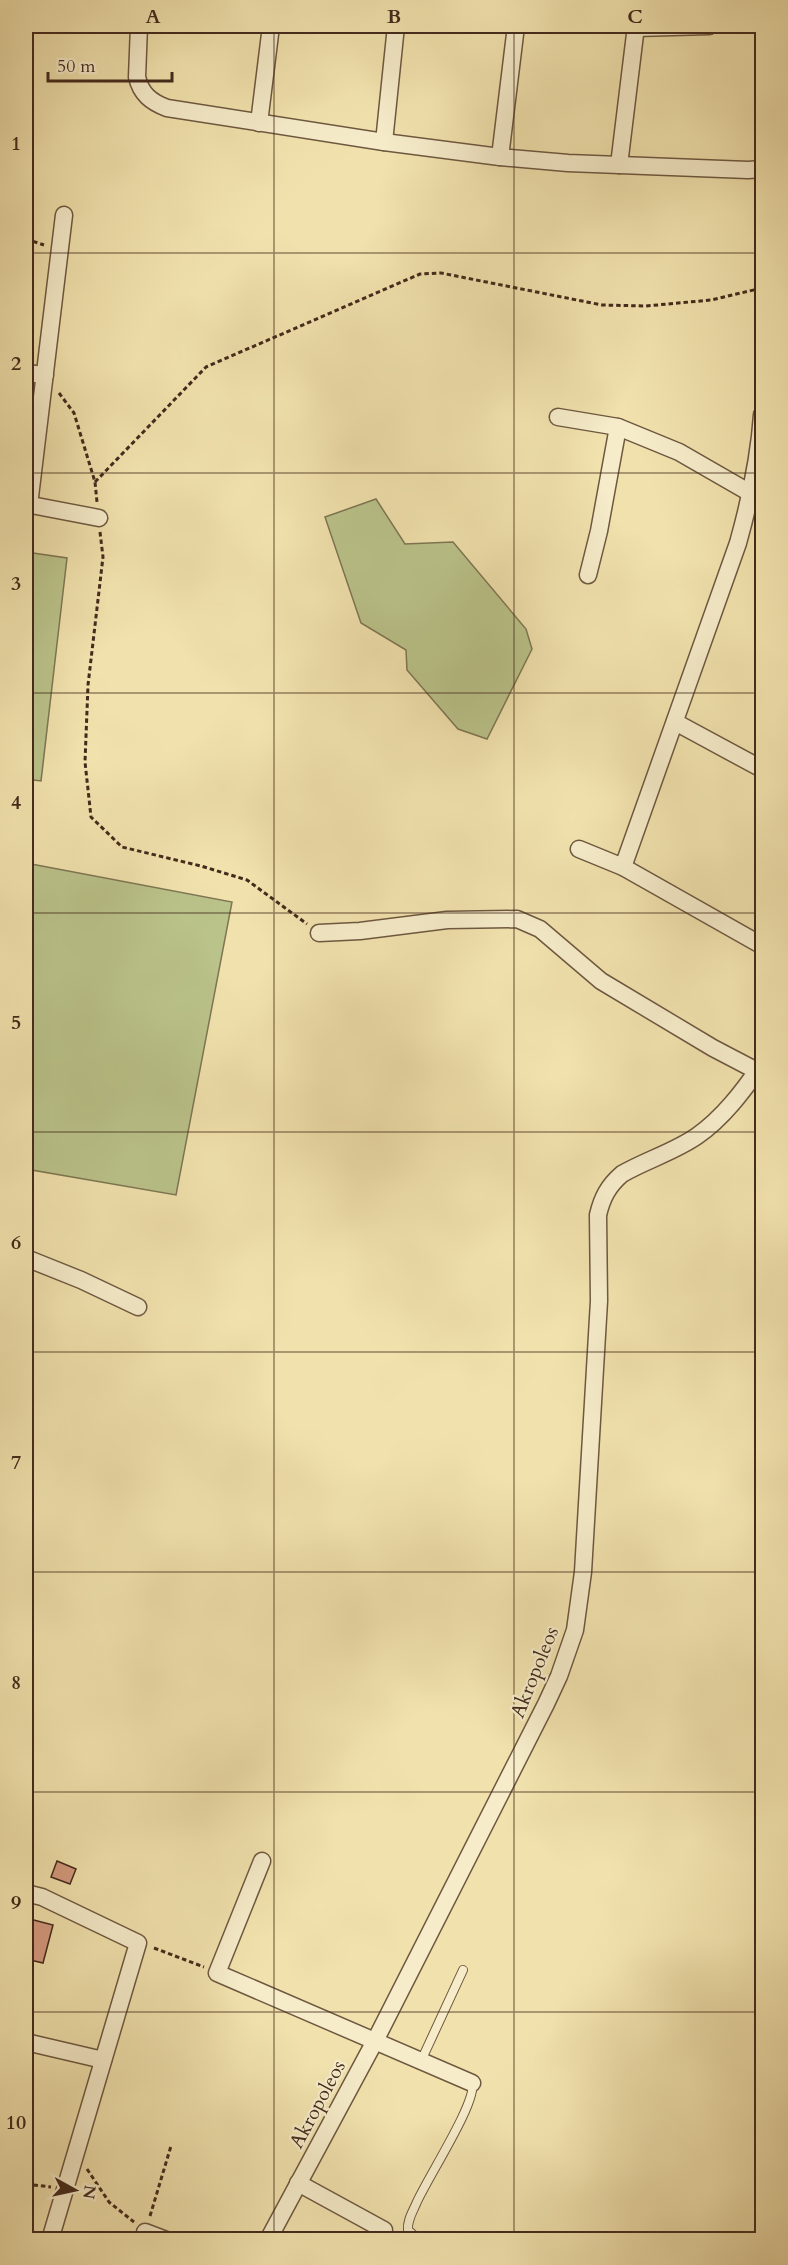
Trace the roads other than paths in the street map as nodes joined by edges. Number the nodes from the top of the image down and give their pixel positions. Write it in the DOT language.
graph roads {
  1 [pos="139,26"];
  2 [pos="271,26"];
  3 [pos="396,26"];
  4 [pos="516,26"];
  5 [pos="709,26"];
  6 [pos="636,27"];
  7 [pos="259,123"];
  8 [pos="384,142"];
  9 [pos="500,157"];
  10 [pos="620,165"];
  11 [pos="762,169"];
  12 [pos="64,215"];
  13 [pos="26,373"];
  14 [pos="45,375"];
  15 [pos="762,415"];
  16 [pos="558,417"];
  17 [pos="618,427"];
  18 [pos="752,494"];
  19 [pos="27,504"];
  20 [pos="99,518"];
  21 [pos="588,575"];
  22 [pos="675,722"];
  23 [pos="762,768"];
  24 [pos="579,849"];
  25 [pos="623,867"];
  26 [pos="319,933"];
  27 [pos="761,945"];
  28 [pos="760,1068"];
  29 [pos="26,1258"];
  30 [pos="138,1307"];
  31 [pos="262,1861"];
  32 [pos="26,1893"];
  33 [pos="463,1970"];
  34 [pos="375,2041"];
  35 [pos="26,2042"];
  36 [pos="103,2060"];
  37 [pos="421,2061"];
  38 [pos="472,2083"];
  39 [pos="298,2183"];
  40 [pos="384,2230"];
  41 [pos="145,2232"];
  42 [pos="50,2240"];
  43 [pos="166,2240"];
  44 [pos="268,2240"];
  45 [pos="419,2240"];
  1 -- 7 [label="street"];
  2 -- 7 [label="street"];
  3 -- 8 [label="street"];
  4 -- 9 [label="street"];
  5 -- 6 [label="street"];
  6 -- 10 [label="street"];
  7 -- 8 [label="street"];
  8 -- 9 [label="street"];
  9 -- 10 [label="street"];
  10 -- 11 [label="street"];
  12 -- 14 [label="street"];
  13 -- 14 [label="street"];
  14 -- 19 [label="street"];
  15 -- 18 [label="street"];
  16 -- 17 [label="street"];
  17 -- 18 [label="street"];
  17 -- 21 [label="street"];
  18 -- 22 [label="street"];
  19 -- 20 [label="street"];
  22 -- 23 [label="street"];
  22 -- 25 [label="street"];
  24 -- 25 [label="street"];
  25 -- 27 [label="street"];
  26 -- 28 [label="street"];
  28 -- 34 [label="street, Akropoleos"];
  29 -- 30 [label="street"];
  31 -- 34 [label="street"];
  32 -- 36 [label="street"];
  33 -- 37 [label="lane"];
  34 -- 37 [label="street"];
  34 -- 39 [label="street, Akropoleos"];
  35 -- 36 [label="street"];
  36 -- 42 [label="street"];
  37 -- 38 [label="street"];
  38 -- 45 [label="lane"];
  39 -- 40 [label="street"];
  39 -- 44 [label="street, Akropoleos"];
  41 -- 43 [label="street"];
}
